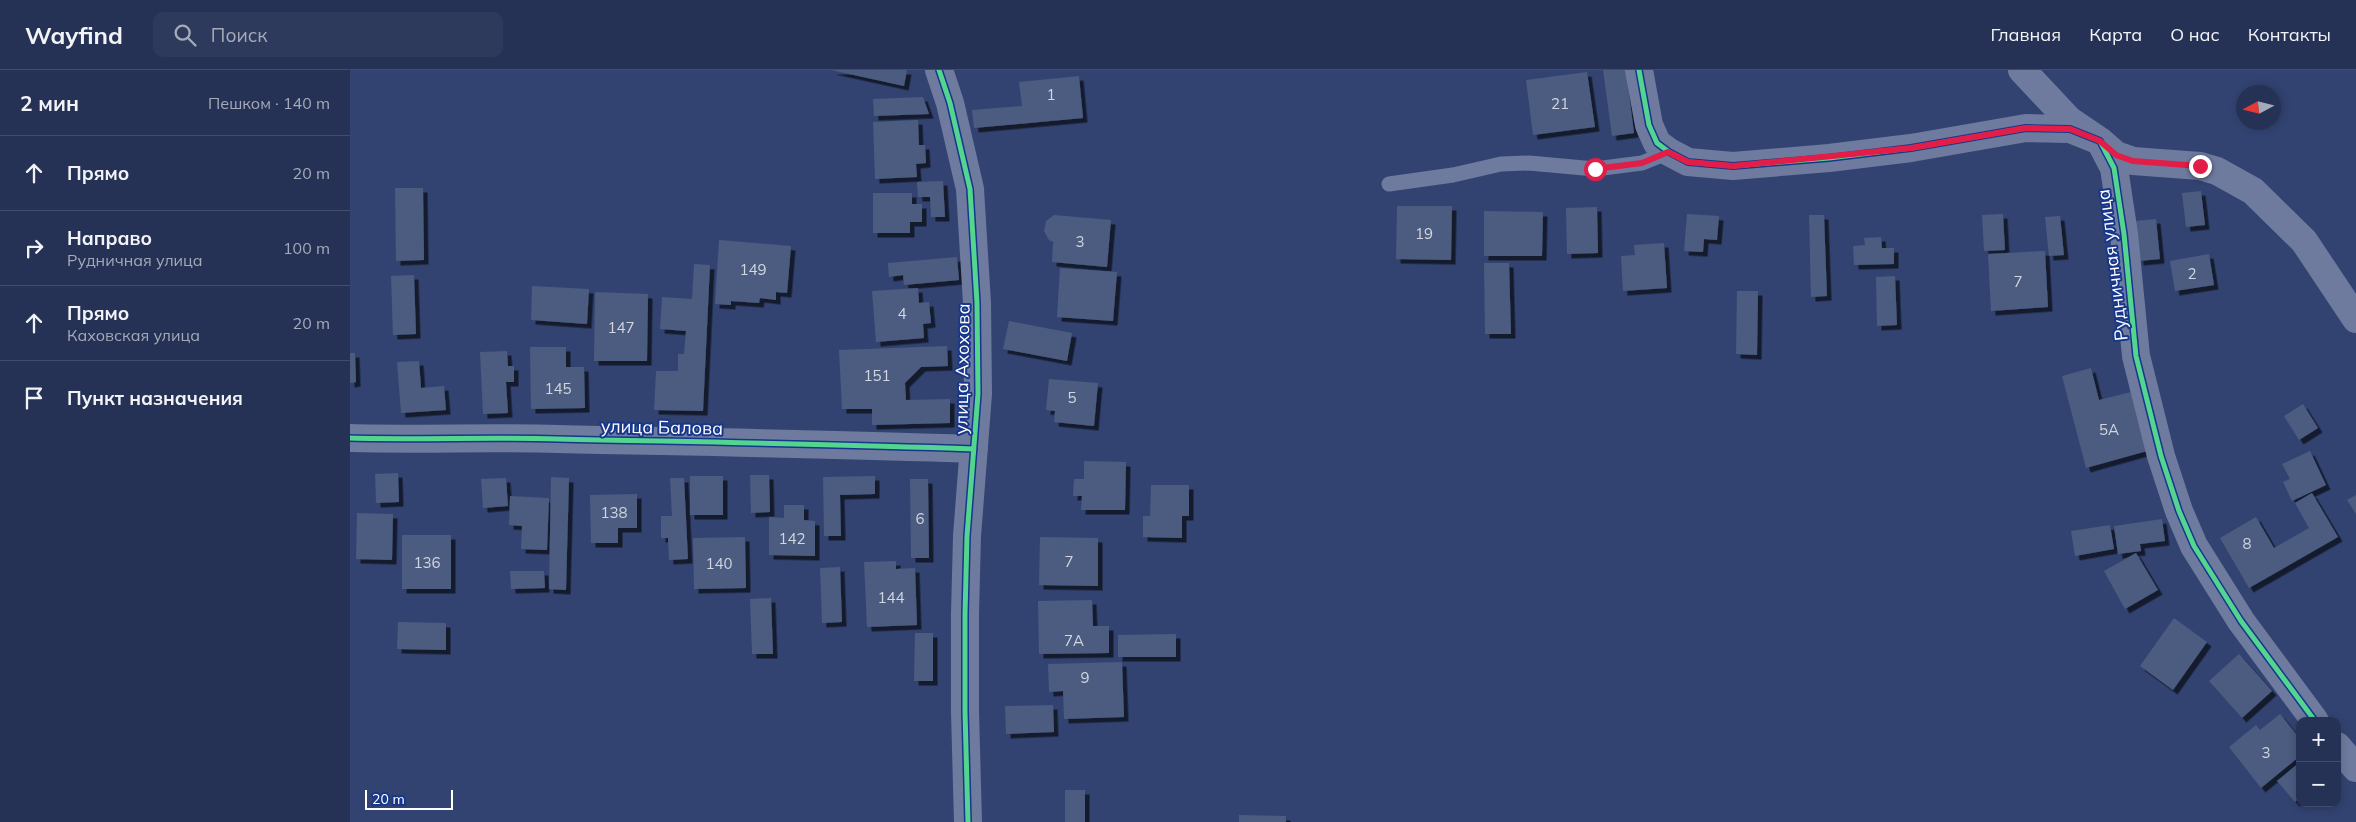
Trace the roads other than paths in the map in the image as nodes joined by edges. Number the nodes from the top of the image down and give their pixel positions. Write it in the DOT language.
graph roads {
  1 [pos="939,70"];
  2 [pos="1639,70"];
  3 [pos="2022,70"];
  4 [pos="2100,141"];
  5 [pos="1668,152"];
  6 [pos="1389,184"];
  7 [pos="2356,319"];
  8 [pos="350,438"];
  9 [pos="974,449"];
  10 [pos="2312,717"];
  11 [pos="2341,751"];
  12 [pos="2356,768"];
  13 [pos="968,822"];
  1 -- 9 [label="street, улица Ахохова"];
  2 -- 5 [label="street"];
  3 -- 4 [label="street"];
  4 -- 5 [label="street"];
  4 -- 7 [label="street"];
  4 -- 10 [label="street, Рудничная улица"];
  5 -- 6 [label="lane"];
  8 -- 9 [label="street, улица Балова"];
  9 -- 13 [label="street, улица Ахохова"];
  11 -- 12 [label="street"];
}
